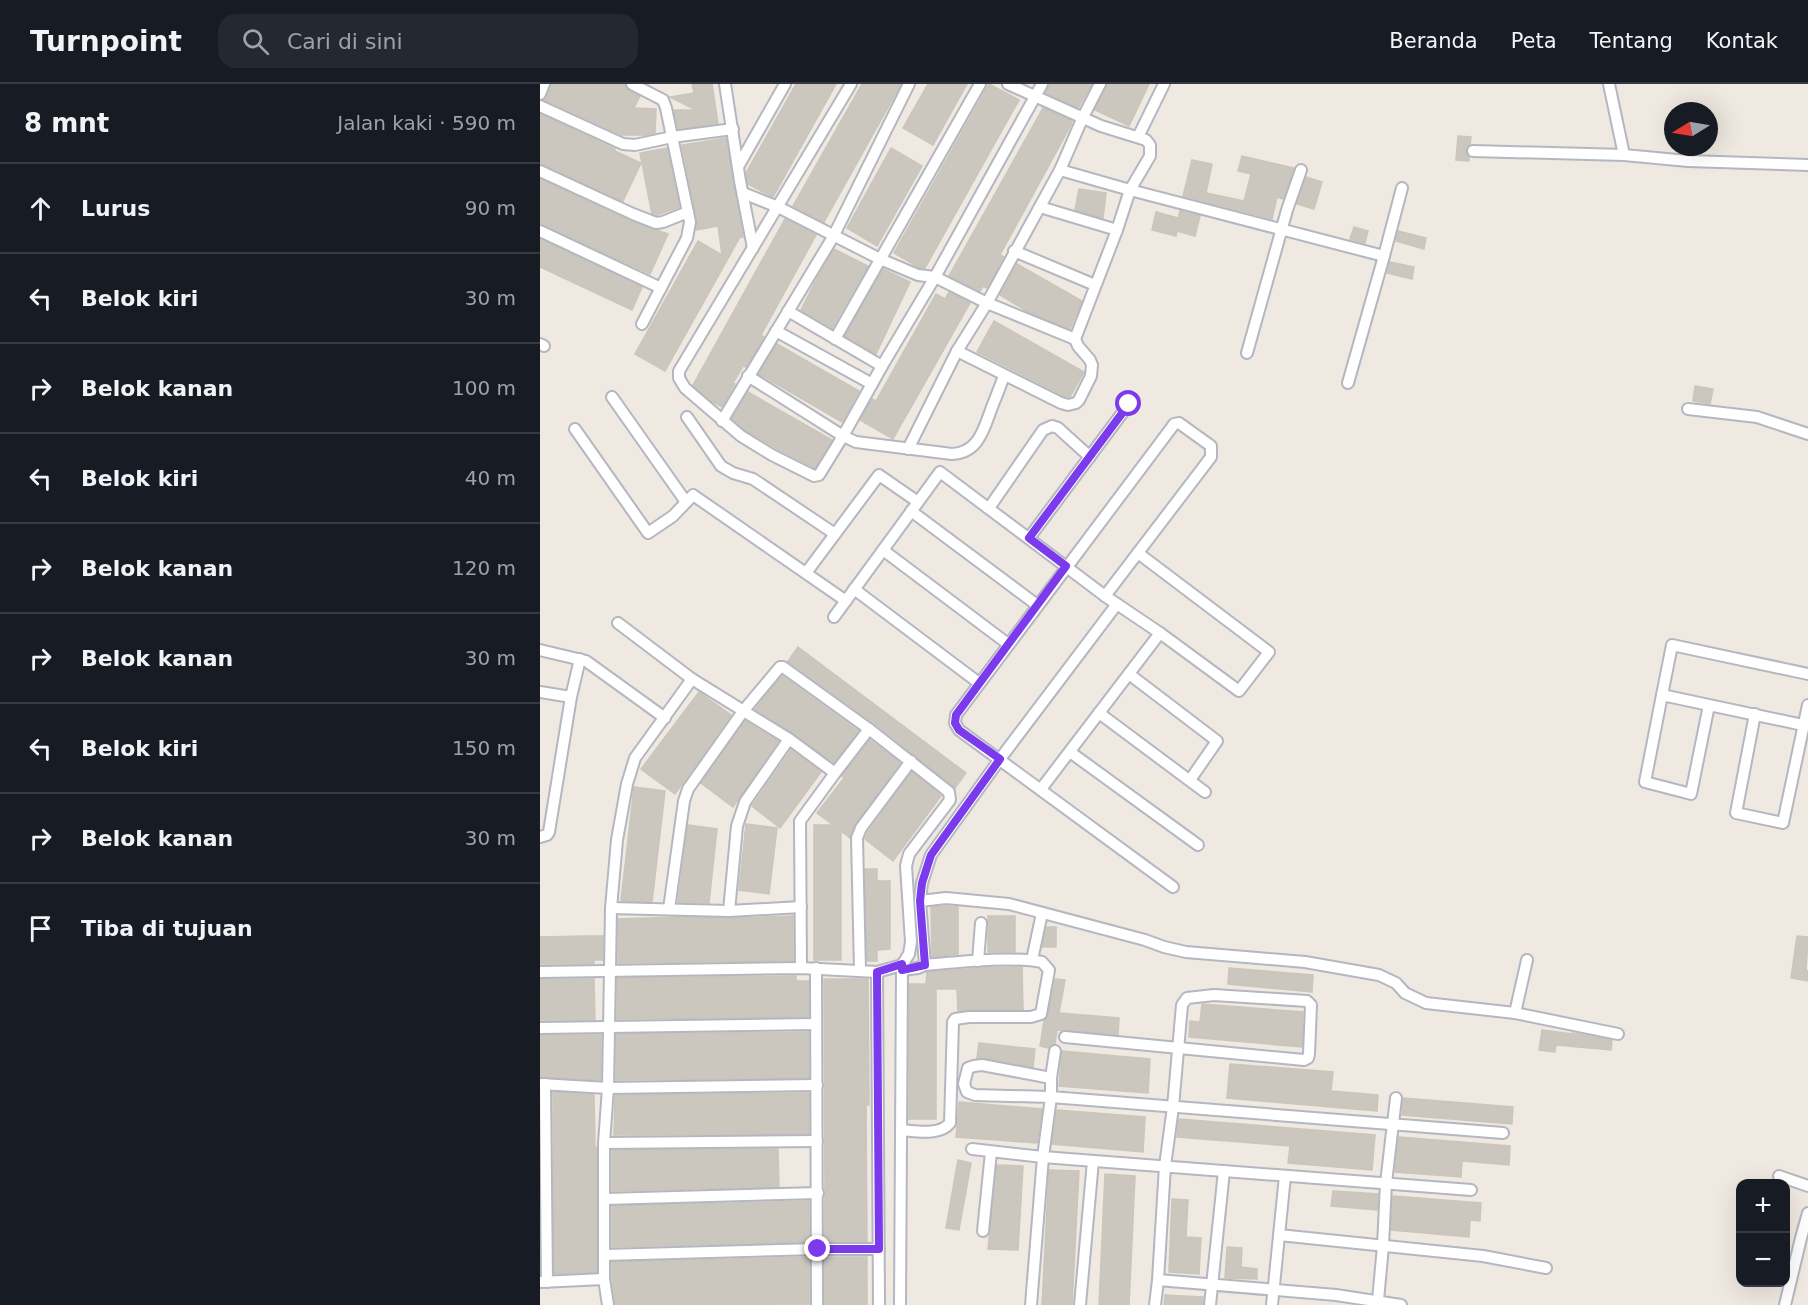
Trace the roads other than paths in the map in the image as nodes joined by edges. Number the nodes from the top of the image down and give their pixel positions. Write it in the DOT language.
graph roads {
  1 [pos="544,84"];
  2 [pos="632,84"];
  3 [pos="725,84"];
  4 [pos="785,84"];
  5 [pos="851,84"];
  6 [pos="909,84"];
  7 [pos="980,84"];
  8 [pos="1008,84"];
  9 [pos="1042,84"];
  10 [pos="1100,84"];
  11 [pos="1164,84"];
  12 [pos="1609,84"];
  13 [pos="540,94"];
  14 [pos="1036,98"];
  15 [pos="540,106"];
  16 [pos="1083,117"];
  17 [pos="733,129"];
  18 [pos="672,137"];
  19 [pos="1138,137"];
  20 [pos="1473,151"];
  21 [pos="1624,155"];
  22 [pos="739,165"];
  23 [pos="1808,165"];
  24 [pos="1060,170"];
  25 [pos="1301,170"];
  26 [pos="540,171"];
  27 [pos="1402,188"];
  28 [pos="1130,190"];
  29 [pos="743,194"];
  30 [pos="778,207"];
  31 [pos="1040,207"];
  32 [pos="688,212"];
  33 [pos="1117,230"];
  34 [pos="1282,230"];
  35 [pos="540,231"];
  36 [pos="833,237"];
  37 [pos="753,249"];
  38 [pos="1014,251"];
  39 [pos="1384,256"];
  40 [pos="880,259"];
  41 [pos="935,277"];
  42 [pos="1095,285"];
  43 [pos="661,288"];
  44 [pos="987,303"];
  45 [pos="788,311"];
  46 [pos="642,324"];
  47 [pos="776,332"];
  48 [pos="835,339"];
  49 [pos="1075,339"];
  50 [pos="957,351"];
  51 [pos="1247,353"];
  52 [pos="882,366"];
  53 [pos="748,376"];
  54 [pos="1004,376"];
  55 [pos="872,384"];
  56 [pos="1348,384"];
  57 [pos="612,397"];
  58 [pos="1129,404"];
  59 [pos="1688,409"];
  60 [pos="687,417"];
  61 [pos="722,421"];
  62 [pos="575,429"];
  63 [pos="1808,434"];
  64 [pos="843,436"];
  65 [pos="908,449"];
  66 [pos="1090,457"];
  67 [pos="687,502"];
  68 [pos="918,502"];
  69 [pos="989,508"];
  70 [pos="911,511"];
  71 [pos="835,534"];
  72 [pos="1029,538"];
  73 [pos="883,550"];
  74 [pos="1138,553"];
  75 [pos="1066,566"];
  76 [pos="806,573"];
  77 [pos="855,589"];
  78 [pos="1105,596"];
  79 [pos="846,601"];
  80 [pos="1117,604"];
  81 [pos="1037,605"];
  82 [pos="834,617"];
  83 [pos="618,623"];
  84 [pos="1160,633"];
  85 [pos="1008,644"];
  86 [pos="540,650"];
  87 [pos="580,659"];
  88 [pos="1129,674"];
  89 [pos="1808,674"];
  90 [pos="692,679"];
  91 [pos="980,683"];
  92 [pos="540,692"];
  93 [pos="1662,695"];
  94 [pos="571,697"];
  95 [pos="1709,705"];
  96 [pos="1808,705"];
  97 [pos="744,710"];
  98 [pos="1099,713"];
  99 [pos="1755,714"];
  100 [pos="665,718"];
  101 [pos="1805,725"];
  102 [pos="869,729"];
  103 [pos="789,739"];
  104 [pos="1070,752"];
  105 [pos="1000,759"];
  106 [pos="911,761"];
  107 [pos="835,772"];
  108 [pos="1190,780"];
  109 [pos="1041,789"];
  110 [pos="1205,792"];
  111 [pos="540,837"];
  112 [pos="1198,845"];
  113 [pos="1173,887"];
  114 [pos="920,901"];
  115 [pos="801,907"];
  116 [pos="611,908"];
  117 [pos="669,909"];
  118 [pos="729,911"];
  119 [pos="1042,913"];
  120 [pos="981,923"];
  121 [pos="1032,960"];
  122 [pos="1527,960"];
  123 [pos="978,961"];
  124 [pos="925,965"];
  125 [pos="801,968"];
  126 [pos="816,968"];
  127 [pos="902,968"];
  128 [pos="609,970"];
  129 [pos="860,970"];
  130 [pos="540,972"];
  131 [pos="877,972"];
  132 [pos="1515,1013"];
  133 [pos="816,1024"];
  134 [pos="609,1026"];
  135 [pos="540,1028"];
  136 [pos="1618,1034"];
  137 [pos="1065,1037"];
  138 [pos="1179,1049"];
  139 [pos="1055,1051"];
  140 [pos="1051,1078"];
  141 [pos="543,1084"];
  142 [pos="817,1085"];
  143 [pos="608,1088"];
  144 [pos="1051,1097"];
  145 [pos="1396,1098"];
  146 [pos="1173,1107"];
  147 [pos="1394,1125"];
  148 [pos="902,1130"];
  149 [pos="1503,1133"];
  150 [pos="817,1141"];
  151 [pos="604,1143"];
  152 [pos="972,1149"];
  153 [pos="992,1152"];
  154 [pos="1043,1157"];
  155 [pos="1093,1161"];
  156 [pos="1165,1166"];
  157 [pos="1224,1171"];
  158 [pos="1286,1176"];
  159 [pos="1779,1176"];
  160 [pos="1386,1184"];
  161 [pos="1808,1186"];
  162 [pos="1471,1190"];
  163 [pos="818,1194"];
  164 [pos="605,1199"];
  165 [pos="1808,1214"];
  166 [pos="982,1231"];
  167 [pos="1279,1235"];
  168 [pos="1383,1246"];
  169 [pos="818,1249"];
  170 [pos="879,1249"];
  171 [pos="604,1255"];
  172 [pos="1546,1268"];
  173 [pos="604,1279"];
  174 [pos="1158,1280"];
  175 [pos="544,1282"];
  176 [pos="1212,1286"];
  177 [pos="1274,1291"];
  178 [pos="1378,1300"];
  179 [pos="608,1305"];
  180 [pos="817,1305"];
  181 [pos="879,1305"];
  182 [pos="900,1305"];
  183 [pos="1031,1305"];
  184 [pos="1080,1305"];
  185 [pos="1155,1305"];
  186 [pos="1210,1305"];
  187 [pos="1272,1305"];
  188 [pos="1401,1305"];
  189 [pos="1785,1305"];
  1 -- 13 [label="street"];
  2 -- 18 [label="street"];
  3 -- 17 [label="street"];
  4 -- 22 [label="street"];
  5 -- 30 [label="street"];
  6 -- 36 [label="street"];
  7 -- 40 [label="street"];
  8 -- 14 [label="street"];
  9 -- 14 [label="street"];
  10 -- 16 [label="street"];
  11 -- 19 [label="street"];
  12 -- 21 [label="street"];
  14 -- 16 [label="street"];
  14 -- 41 [label="street"];
  15 -- 18 [label="street"];
  16 -- 19 [label="street"];
  16 -- 24 [label="street"];
  17 -- 18 [label="street"];
  17 -- 22 [label="street"];
  18 -- 32 [label="street"];
  19 -- 28 [label="street"];
  20 -- 21 [label="street"];
  21 -- 23 [label="street"];
  22 -- 29 [label="street"];
  24 -- 28 [label="street"];
  24 -- 31 [label="street"];
  25 -- 34 [label="street"];
  26 -- 32 [label="street"];
  27 -- 39 [label="street"];
  28 -- 33 [label="street"];
  28 -- 34 [label="street"];
  29 -- 30 [label="street"];
  29 -- 37 [label="street"];
  30 -- 36 [label="street"];
  30 -- 37 [label="street"];
  31 -- 33 [label="street"];
  31 -- 38 [label="street"];
  32 -- 43 [label="street"];
  33 -- 42 [label="street"];
  34 -- 39 [label="street"];
  34 -- 51 [label="street"];
  35 -- 43 [label="street"];
  36 -- 40 [label="street"];
  36 -- 45 [label="street"];
  37 -- 61 [label="street"];
  38 -- 42 [label="street"];
  38 -- 44 [label="street"];
  39 -- 56 [label="street"];
  40 -- 41 [label="street"];
  40 -- 48 [label="street"];
  41 -- 44 [label="street"];
  41 -- 52 [label="street"];
  42 -- 49 [label="street"];
  43 -- 46 [label="street"];
  44 -- 49 [label="street"];
  44 -- 50 [label="street"];
  45 -- 47 [label="street"];
  45 -- 48 [label="street"];
  47 -- 53 [label="street"];
  47 -- 55 [label="street"];
  48 -- 52 [label="street"];
  49 -- 54 [label="street"];
  50 -- 54 [label="street"];
  50 -- 65 [label="street"];
  52 -- 55 [label="street"];
  53 -- 61 [label="street"];
  53 -- 64 [label="street"];
  54 -- 65 [label="street"];
  55 -- 64 [label="street"];
  57 -- 67 [label="street"];
  58 -- 66 [label="street"];
  59 -- 63 [label="street"];
  60 -- 71 [label="street"];
  61 -- 64 [label="street"];
  62 -- 67 [label="street"];
  64 -- 65 [label="street"];
  66 -- 69 [label="street"];
  66 -- 72 [label="street"];
  67 -- 76 [label="street"];
  68 -- 69 [label="street"];
  68 -- 70 [label="street"];
  68 -- 71 [label="street"];
  69 -- 72 [label="street"];
  70 -- 73 [label="street"];
  70 -- 81 [label="street"];
  71 -- 76 [label="street"];
  72 -- 75 [label="street"];
  73 -- 77 [label="street"];
  73 -- 85 [label="street"];
  74 -- 75 [label="street"];
  74 -- 78 [label="street"];
  74 -- 84 [label="street"];
  75 -- 78 [label="street"];
  75 -- 81 [label="street"];
  76 -- 79 [label="street"];
  77 -- 79 [label="street"];
  77 -- 91 [label="street"];
  78 -- 80 [label="street"];
  79 -- 82 [label="street"];
  80 -- 84 [label="street"];
  80 -- 105 [label="street"];
  81 -- 85 [label="street"];
  83 -- 90 [label="street"];
  84 -- 88 [label="street"];
  85 -- 91 [label="street"];
  86 -- 87 [label="street"];
  87 -- 94 [label="street"];
  87 -- 100 [label="street"];
  88 -- 98 [label="street"];
  88 -- 108 [label="street"];
  89 -- 93 [label="street"];
  90 -- 97 [label="street"];
  90 -- 100 [label="street"];
  91 -- 105 [label="street"];
  92 -- 94 [label="street"];
  93 -- 95 [label="street"];
  93 -- 95 [label="street"];
  94 -- 111 [label="street"];
  95 -- 99 [label="street"];
  96 -- 101 [label="street"];
  97 -- 102 [label="street"];
  97 -- 103 [label="street"];
  97 -- 117 [label="street"];
  98 -- 104 [label="street"];
  98 -- 108 [label="street"];
  99 -- 101 [label="street"];
  99 -- 101 [label="street"];
  100 -- 116 [label="street"];
  102 -- 106 [label="street"];
  102 -- 107 [label="street"];
  103 -- 107 [label="street"];
  103 -- 118 [label="street"];
  104 -- 109 [label="street"];
  104 -- 112 [label="street"];
  105 -- 109 [label="street"];
  105 -- 114 [label="street"];
  106 -- 127 [label="street"];
  106 -- 129 [label="street"];
  107 -- 115 [label="street"];
  108 -- 110 [label="street"];
  109 -- 113 [label="street"];
  114 -- 119 [label="street"];
  114 -- 124 [label="street"];
  115 -- 118 [label="street"];
  115 -- 125 [label="street"];
  116 -- 117 [label="street"];
  116 -- 128 [label="street"];
  117 -- 118 [label="street"];
  119 -- 121 [label="street"];
  119 -- 132 [label="street"];
  120 -- 123 [label="street"];
  121 -- 123 [label="street"];
  121 -- 148 [label="street"];
  122 -- 132 [label="street"];
  123 -- 124 [label="street"];
  124 -- 127 [label="street"];
  125 -- 126 [label="street"];
  125 -- 128 [label="street"];
  126 -- 129 [label="street"];
  126 -- 133 [label="street"];
  127 -- 131 [label="street"];
  127 -- 148 [label="street"];
  128 -- 130 [label="street"];
  128 -- 134 [label="street"];
  129 -- 131 [label="street"];
  131 -- 170 [label="street"];
  132 -- 136 [label="street"];
  133 -- 134 [label="street"];
  133 -- 142 [label="street"];
  134 -- 135 [label="street"];
  134 -- 143 [label="street"];
  137 -- 138 [label="street"];
  138 -- 138 [label="street"];
  138 -- 146 [label="street"];
  139 -- 140 [label="street"];
  140 -- 144 [label="street"];
  140 -- 144 [label="street"];
  141 -- 143 [label="street"];
  141 -- 175 [label="street"];
  142 -- 143 [label="street"];
  142 -- 150 [label="street"];
  143 -- 151 [label="street"];
  144 -- 146 [label="street"];
  144 -- 154 [label="street"];
  145 -- 147 [label="street"];
  146 -- 147 [label="street"];
  146 -- 156 [label="street"];
  147 -- 149 [label="street"];
  147 -- 160 [label="street"];
  148 -- 182 [label="street"];
  150 -- 151 [label="street"];
  150 -- 163 [label="street"];
  151 -- 164 [label="street"];
  152 -- 153 [label="street"];
  153 -- 154 [label="street"];
  153 -- 166 [label="street"];
  154 -- 155 [label="street"];
  154 -- 183 [label="street"];
  155 -- 156 [label="street"];
  155 -- 184 [label="street"];
  156 -- 157 [label="street"];
  156 -- 174 [label="street"];
  157 -- 158 [label="street"];
  157 -- 176 [label="street"];
  158 -- 160 [label="street"];
  158 -- 167 [label="street"];
  159 -- 161 [label="street"];
  160 -- 162 [label="street"];
  160 -- 168 [label="street"];
  163 -- 164 [label="street"];
  163 -- 169 [label="street"];
  164 -- 171 [label="street"];
  165 -- 189 [label="street"];
  167 -- 168 [label="street"];
  167 -- 177 [label="street"];
  168 -- 172 [label="street"];
  168 -- 178 [label="street"];
  169 -- 170 [label="street"];
  169 -- 171 [label="street"];
  169 -- 180 [label="street"];
  170 -- 181 [label="street"];
  171 -- 173 [label="street"];
  173 -- 175 [label="street"];
  173 -- 179 [label="street"];
  174 -- 176 [label="street"];
  174 -- 185 [label="street"];
  176 -- 177 [label="street"];
  176 -- 186 [label="street"];
  177 -- 178 [label="street"];
  177 -- 187 [label="street"];
  178 -- 188 [label="street"];
}
